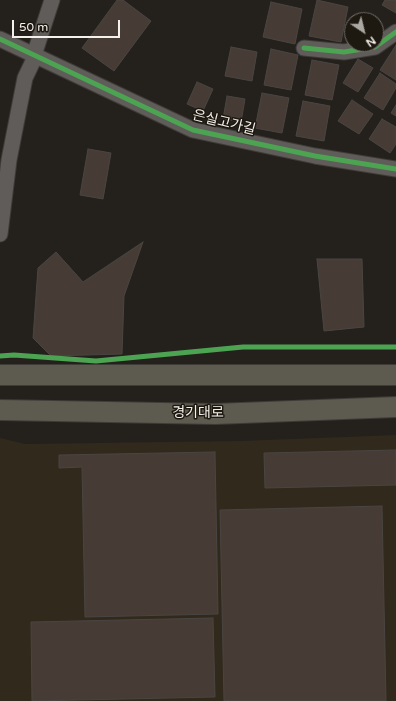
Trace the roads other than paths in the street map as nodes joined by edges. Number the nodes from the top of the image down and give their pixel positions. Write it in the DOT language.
graph roads {
  1 [pos="52,0"];
  2 [pos="396,32"];
  3 [pos="0,40"];
  4 [pos="304,48"];
  5 [pos="35,57"];
  6 [pos="396,169"];
  7 [pos="0,234"];
  8 [pos="0,375"];
  9 [pos="396,375"];
  10 [pos="396,407"];
  11 [pos="0,410"];
  1 -- 5 [label="street"];
  2 -- 4 [label="street"];
  3 -- 5 [label="street, 은실고가길"];
  5 -- 6 [label="street, 은실고가길"];
  5 -- 7 [label="street"];
  8 -- 9 [label="main road"];
  10 -- 11 [label="main road, 경기대로"];
}
